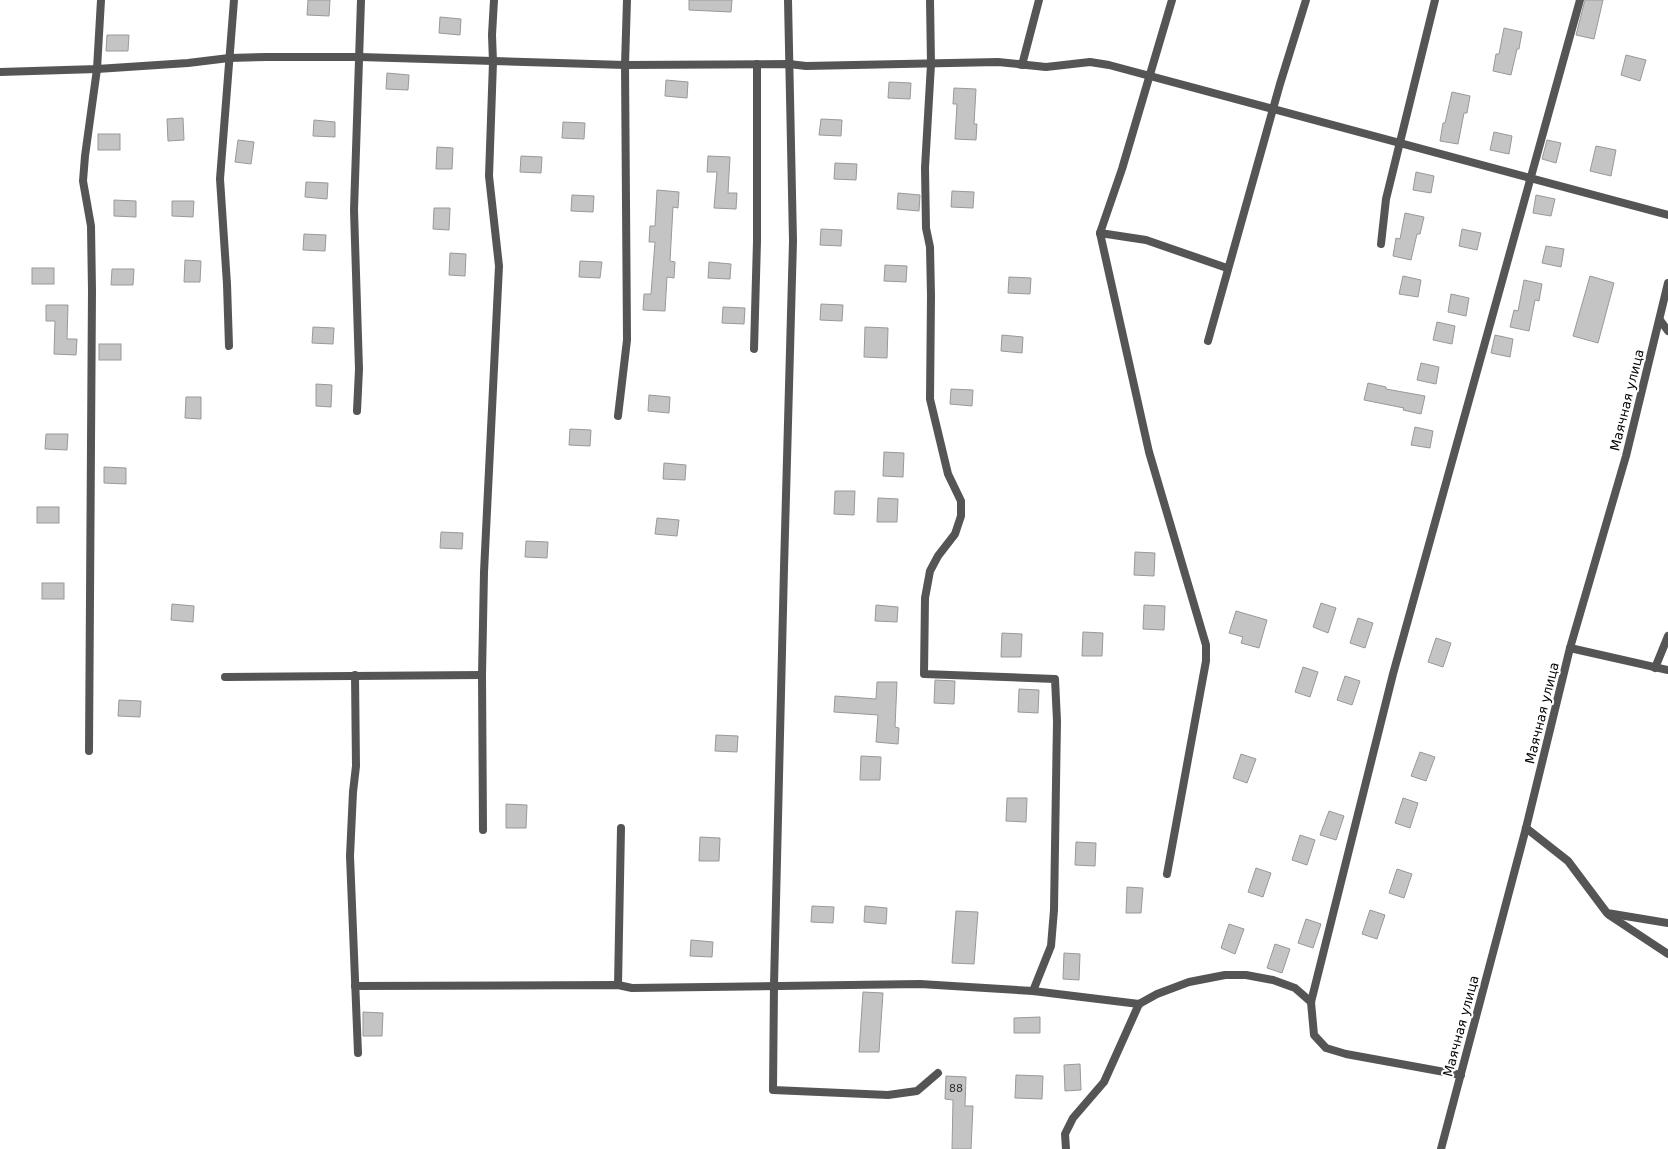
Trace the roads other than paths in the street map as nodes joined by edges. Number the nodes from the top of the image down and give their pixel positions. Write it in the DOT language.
graph roads {
  1 [pos="101,0"];
  2 [pos="234,0"];
  3 [pos="361,0"];
  4 [pos="494,0"];
  5 [pos="627,0"];
  6 [pos="788,0"];
  7 [pos="930,0"];
  8 [pos="1039,0"];
  9 [pos="1172,0"];
  10 [pos="1306,0"];
  11 [pos="1435,0"];
  12 [pos="1580,0"];
  13 [pos="360,57"];
  14 [pos="229,58"];
  15 [pos="493,62"];
  16 [pos="625,64"];
  17 [pos="757,64"];
  18 [pos="789,64"];
  19 [pos="931,64"];
  20 [pos="1022,65"];
  21 [pos="97,69"];
  22 [pos="0,72"];
  23 [pos="1149,76"];
  24 [pos="1274,109"];
  25 [pos="1400,142"];
  26 [pos="1668,215"];
  27 [pos="1100,233"];
  28 [pos="1381,244"];
  29 [pos="1227,268"];
  30 [pos="1668,283"];
  31 [pos="1660,320"];
  32 [pos="1668,331"];
  33 [pos="1208,340"];
  34 [pos="229,346"];
  35 [pos="754,349"];
  36 [pos="357,411"];
  37 [pos="618,416"];
  38 [pos="1668,636"];
  39 [pos="1570,648"];
  40 [pos="1655,668"];
  41 [pos="1668,670"];
  42 [pos="482,675"];
  43 [pos="355,676"];
  44 [pos="225,677"];
  45 [pos="89,751"];
  46 [pos="621,828"];
  47 [pos="1526,828"];
  48 [pos="483,830"];
  49 [pos="1167,874"];
  50 [pos="1607,913"];
  51 [pos="1668,923"];
  52 [pos="1668,954"];
  53 [pos="618,984"];
  54 [pos="774,985"];
  55 [pos="355,986"];
  56 [pos="1033,991"];
  57 [pos="1311,1002"];
  58 [pos="1139,1004"];
  59 [pos="358,1053"];
  60 [pos="938,1073"];
  61 [pos="1460,1075"];
  62 [pos="1066,1149"];
  63 [pos="1442,1149"];
  1 -- 21 [label="street"];
  2 -- 14 [label="street"];
  3 -- 13 [label="street"];
  4 -- 15 [label="street"];
  5 -- 16 [label="street"];
  6 -- 18 [label="street"];
  7 -- 19 [label="street"];
  8 -- 20 [label="street"];
  9 -- 23 [label="street"];
  10 -- 24 [label="street"];
  11 -- 25 [label="street"];
  12 -- 57 [label="street"];
  13 -- 14 [label="street"];
  13 -- 15 [label="street"];
  13 -- 36 [label="street"];
  14 -- 21 [label="street"];
  14 -- 34 [label="street"];
  15 -- 16 [label="street"];
  15 -- 42 [label="street"];
  16 -- 17 [label="street"];
  16 -- 37 [label="street"];
  17 -- 18 [label="street"];
  17 -- 35 [label="street"];
  18 -- 19 [label="street"];
  18 -- 54 [label="street"];
  19 -- 20 [label="street"];
  19 -- 56 [label="street"];
  20 -- 23 [label="street"];
  21 -- 22 [label="street"];
  21 -- 45 [label="street"];
  23 -- 24 [label="street"];
  23 -- 27 [label="street"];
  24 -- 25 [label="street"];
  24 -- 29 [label="street"];
  25 -- 26 [label="street"];
  25 -- 28 [label="street"];
  27 -- 29 [label="street"];
  27 -- 49 [label="street"];
  29 -- 33 [label="street"];
  30 -- 31 [label="street, Маячная улица"];
  31 -- 32 [label="street"];
  31 -- 39 [label="street, Маячная улица"];
  38 -- 40 [label="street"];
  39 -- 40 [label="street"];
  39 -- 47 [label="street, Маячная улица"];
  40 -- 41 [label="street"];
  42 -- 43 [label="street"];
  42 -- 48 [label="street"];
  43 -- 44 [label="street"];
  43 -- 55 [label="street"];
  46 -- 53 [label="street"];
  47 -- 50 [label="street"];
  47 -- 61 [label="street, Маячная улица"];
  50 -- 51 [label="street"];
  50 -- 52 [label="street"];
  53 -- 54 [label="street"];
  53 -- 55 [label="street"];
  54 -- 56 [label="street"];
  54 -- 60 [label="street"];
  55 -- 59 [label="street"];
  56 -- 58 [label="street"];
  57 -- 58 [label="street"];
  57 -- 61 [label="street"];
  58 -- 62 [label="street"];
  61 -- 63 [label="street, Маячная улица"];
}
